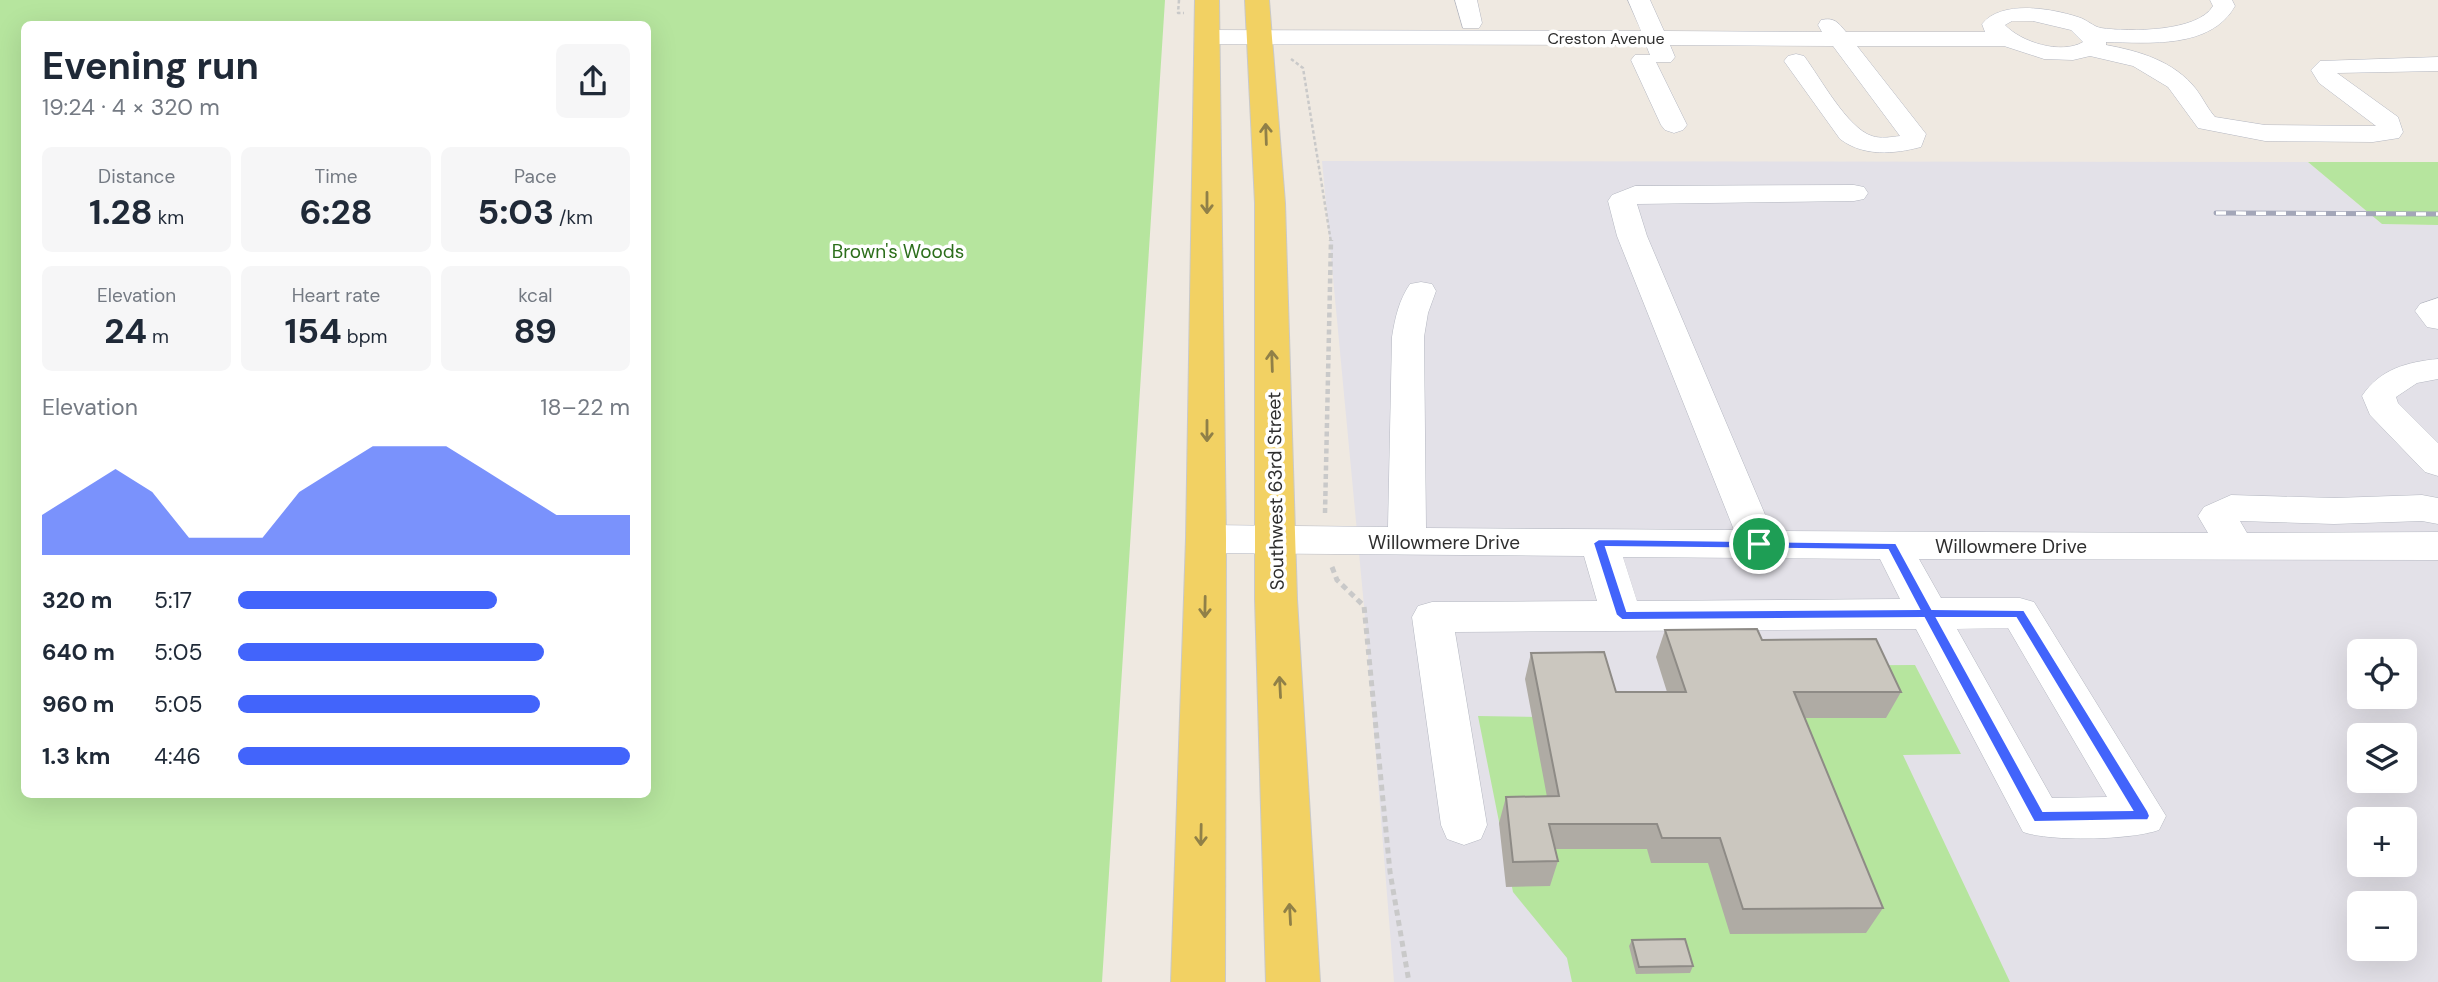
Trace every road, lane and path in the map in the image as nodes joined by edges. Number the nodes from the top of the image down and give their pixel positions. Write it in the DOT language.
graph roads {
  1 [pos="1466,0"];
  2 [pos="1639,0"];
  3 [pos="2221,0"];
  4 [pos="2013,7"];
  5 [pos="1207,20"];
  6 [pos="1471,23"];
  7 [pos="1266,29"];
  8 [pos="1651,31"];
  9 [pos="1833,31"];
  10 [pos="1524,38"];
  11 [pos="1996,42"];
  12 [pos="2091,42"];
  13 [pos="1654,61"];
  14 [pos="1796,61"];
  15 [pos="1856,62"];
  16 [pos="1884,62"];
  17 [pos="2438,64"];
  18 [pos="1674,125"];
  19 [pos="1854,193"];
  20 [pos="1422,291"];
  21 [pos="2438,307"];
  22 [pos="2438,320"];
  23 [pos="2431,377"];
  24 [pos="2438,464"];
  25 [pos="2438,511"];
  26 [pos="1206,539"];
  27 [pos="1328,541"];
  28 [pos="1407,541"];
  29 [pos="1277,542"];
  30 [pos="1599,543"];
  31 [pos="1759,544"];
  32 [pos="1892,546"];
  33 [pos="2236,546"];
  34 [pos="2438,546"];
  35 [pos="1928,613"];
  36 [pos="1622,615"];
  37 [pos="1464,825"];
  38 [pos="1198,982"];
  39 [pos="1293,982"];
  40 [pos="1409,982"];
  1 -- 6 [label="street"];
  2 -- 8 [label="street"];
  3 -- 12 [label="street"];
  4 -- 11 [label="street"];
  4 -- 12 [label="street"];
  5 -- 7 [label="street, Creston Avenue"];
  5 -- 26 [label="main road, one-way"];
  6 -- 7 [label="street, Creston Avenue"];
  6 -- 8 [label="street, Creston Avenue"];
  7 -- 10 [label="street, Creston Avenue"];
  7 -- 27 [label="path"];
  29 -- 7 [label="main road, Southwest 63rd Street, one-way"];
  8 -- 9 [label="street, Creston Avenue"];
  8 -- 10 [label="street, Creston Avenue"];
  8 -- 13 [label="street"];
  9 -- 11 [label="street, Creston Avenue"];
  9 -- 15 [label="street"];
  10 -- 13 [label="street"];
  11 -- 12 [label="street"];
  12 -- 17 [label="street"];
  13 -- 14 [label="street"];
  13 -- 18 [label="street"];
  14 -- 15 [label="street"];
  14 -- 15 [label="street"];
  15 -- 16 [label="street"];
  19 -- 31 [label="street"];
  20 -- 28 [label="street"];
  21 -- 22 [label="street"];
  23 -- 24 [label="street"];
  25 -- 33 [label="street"];
  26 -- 29 [label="street, Willowmere Drive"];
  26 -- 38 [label="main road, one-way"];
  27 -- 28 [label="street, Willowmere Drive"];
  27 -- 29 [label="street, Willowmere Drive"];
  27 -- 40 [label="path"];
  28 -- 30 [label="street, Willowmere Drive"];
  39 -- 29 [label="main road, Southwest 63rd Street, one-way"];
  30 -- 31 [label="street, Willowmere Drive"];
  30 -- 36 [label="street"];
  31 -- 32 [label="street, Willowmere Drive"];
  32 -- 33 [label="street, Willowmere Drive"];
  32 -- 35 [label="street"];
  33 -- 34 [label="street, Willowmere Drive"];
  35 -- 35 [label="street"];
  35 -- 36 [label="street"];
  36 -- 37 [label="street"];
}
